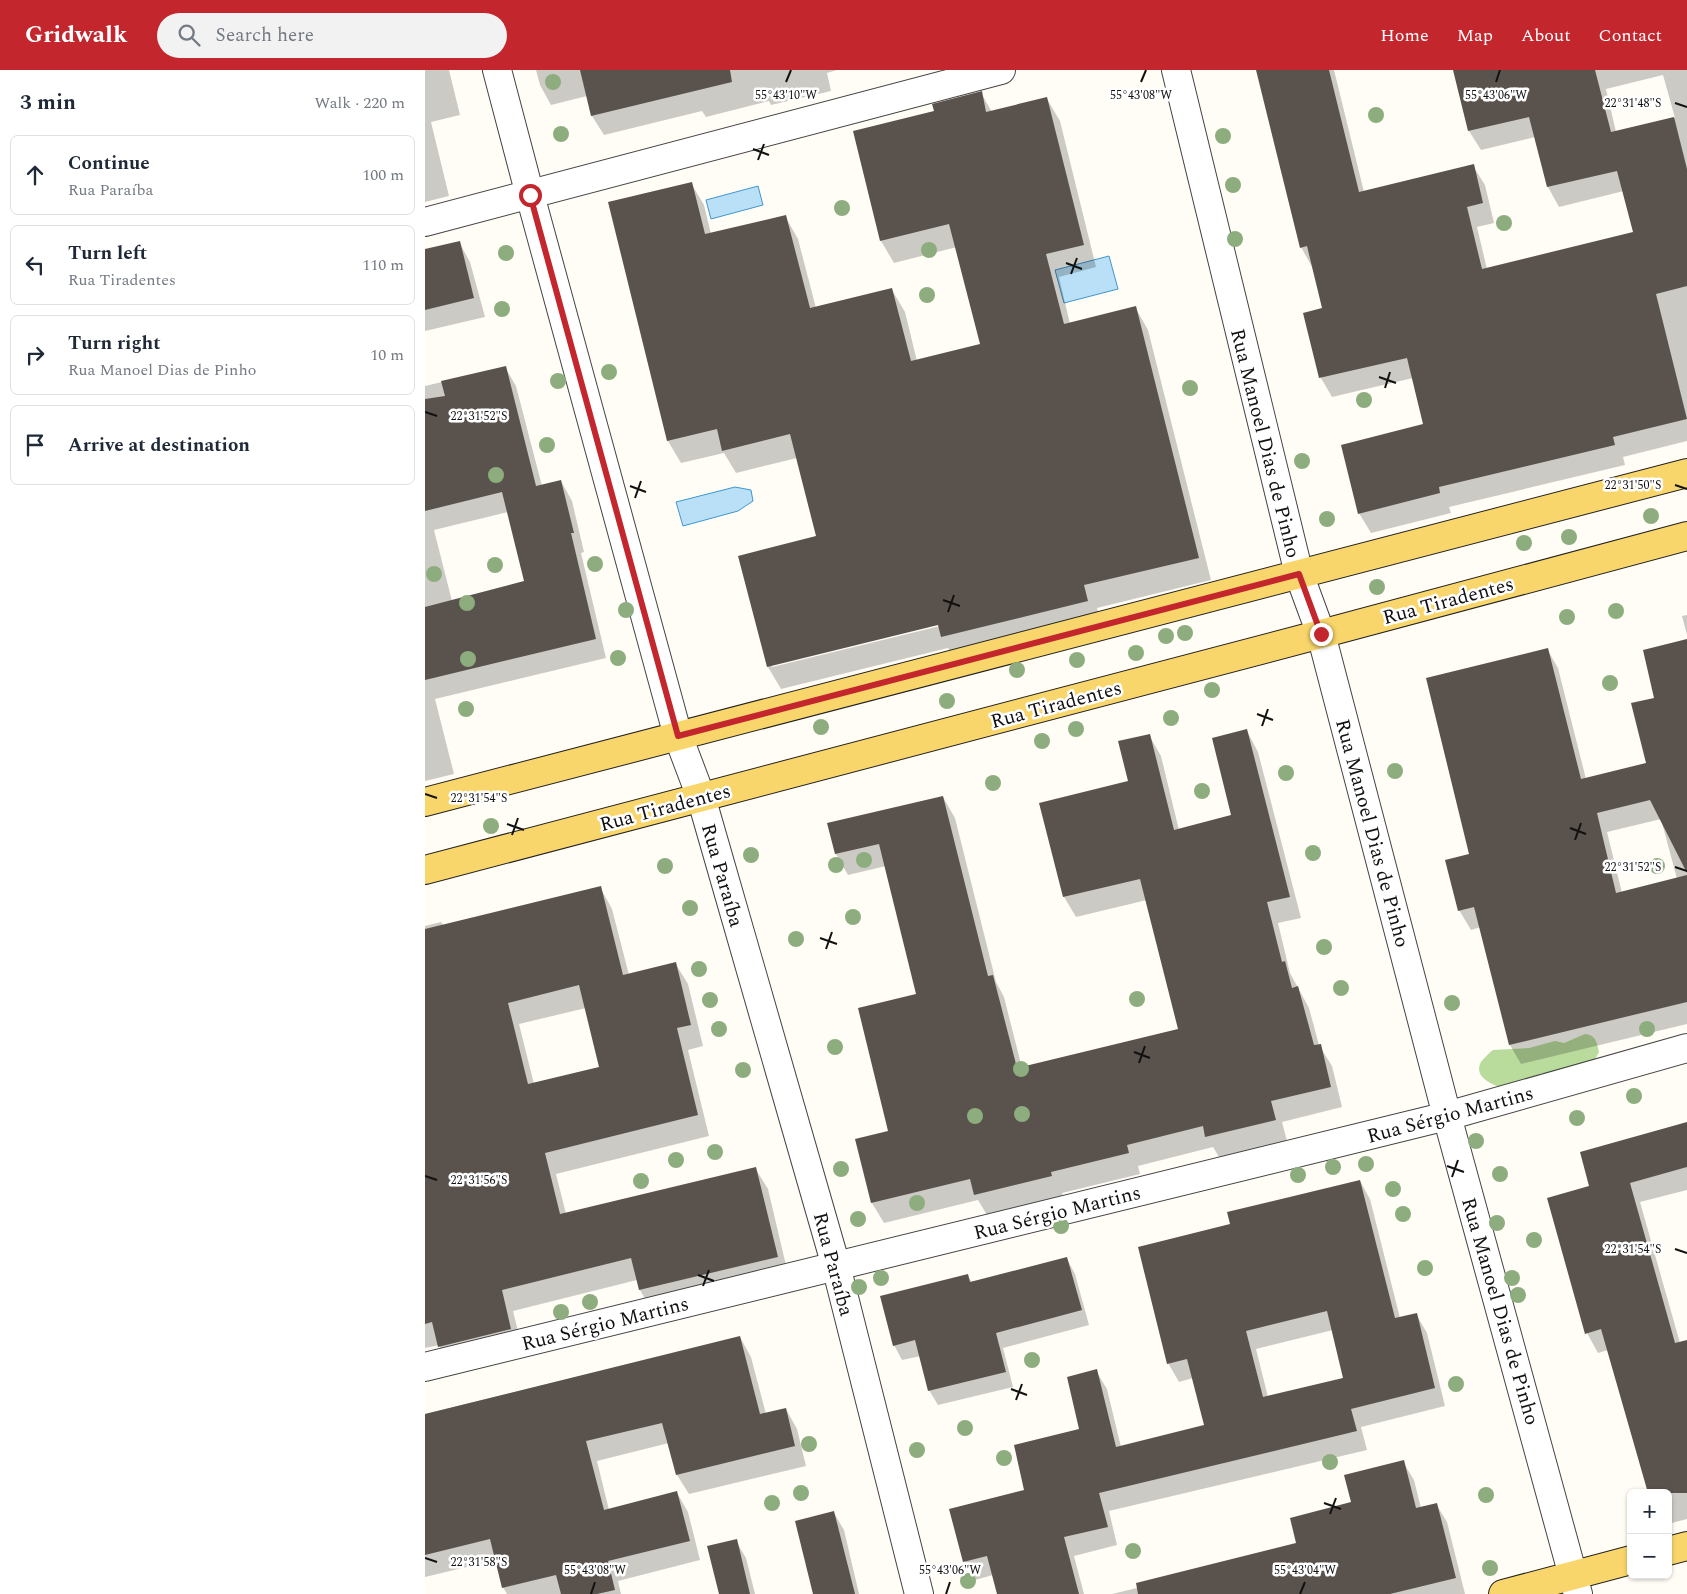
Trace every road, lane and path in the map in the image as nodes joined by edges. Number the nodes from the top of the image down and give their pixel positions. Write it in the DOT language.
graph roads {
  1 [pos="497,70"];
  2 [pos="1001,70"];
  3 [pos="1176,70"];
  4 [pos="530,195"];
  5 [pos="425,222"];
  6 [pos="1687,473"];
  7 [pos="1687,536"];
  8 [pos="1299,574"];
  9 [pos="1321,634"];
  10 [pos="678,736"];
  11 [pos="701,797"];
  12 [pos="425,802"];
  13 [pos="425,870"];
  14 [pos="1687,1048"];
  15 [pos="1447,1116"];
  16 [pos="836,1266"];
  17 [pos="425,1367"];
  18 [pos="1687,1546"];
  19 [pos="1672,1550"];
  20 [pos="1627,1562"];
  21 [pos="1576,1584"];
  22 [pos="919,1594"];
  23 [pos="1503,1594"];
  1 -- 4 [label="street, Rua Paraíba"];
  2 -- 4 [label="street"];
  3 -- 8 [label="street, Rua Manoel Dias de Pinho"];
  4 -- 5 [label="street"];
  4 -- 10 [label="street, Rua Paraíba"];
  6 -- 8 [label="main road"];
  7 -- 9 [label="main road, Rua Tiradentes"];
  8 -- 9 [label="street, Rua Manoel Dias de Pinho"];
  8 -- 10 [label="main road"];
  9 -- 11 [label="main road, Rua Tiradentes"];
  9 -- 15 [label="street, Rua Manoel Dias de Pinho"];
  10 -- 11 [label="street, Rua Paraíba"];
  10 -- 12 [label="main road"];
  11 -- 13 [label="main road, Rua Tiradentes"];
  11 -- 16 [label="street, Rua Paraíba"];
  14 -- 15 [label="street, Rua Sérgio Martins"];
  15 -- 16 [label="street, Rua Sérgio Martins"];
  15 -- 21 [label="street, Rua Manoel Dias de Pinho"];
  16 -- 17 [label="street, Rua Sérgio Martins"];
  16 -- 22 [label="street, Rua Paraíba"];
  18 -- 19 [label="main road"];
  20 -- 21 [label="main road"];
  21 -- 23 [label="main road"];
}
